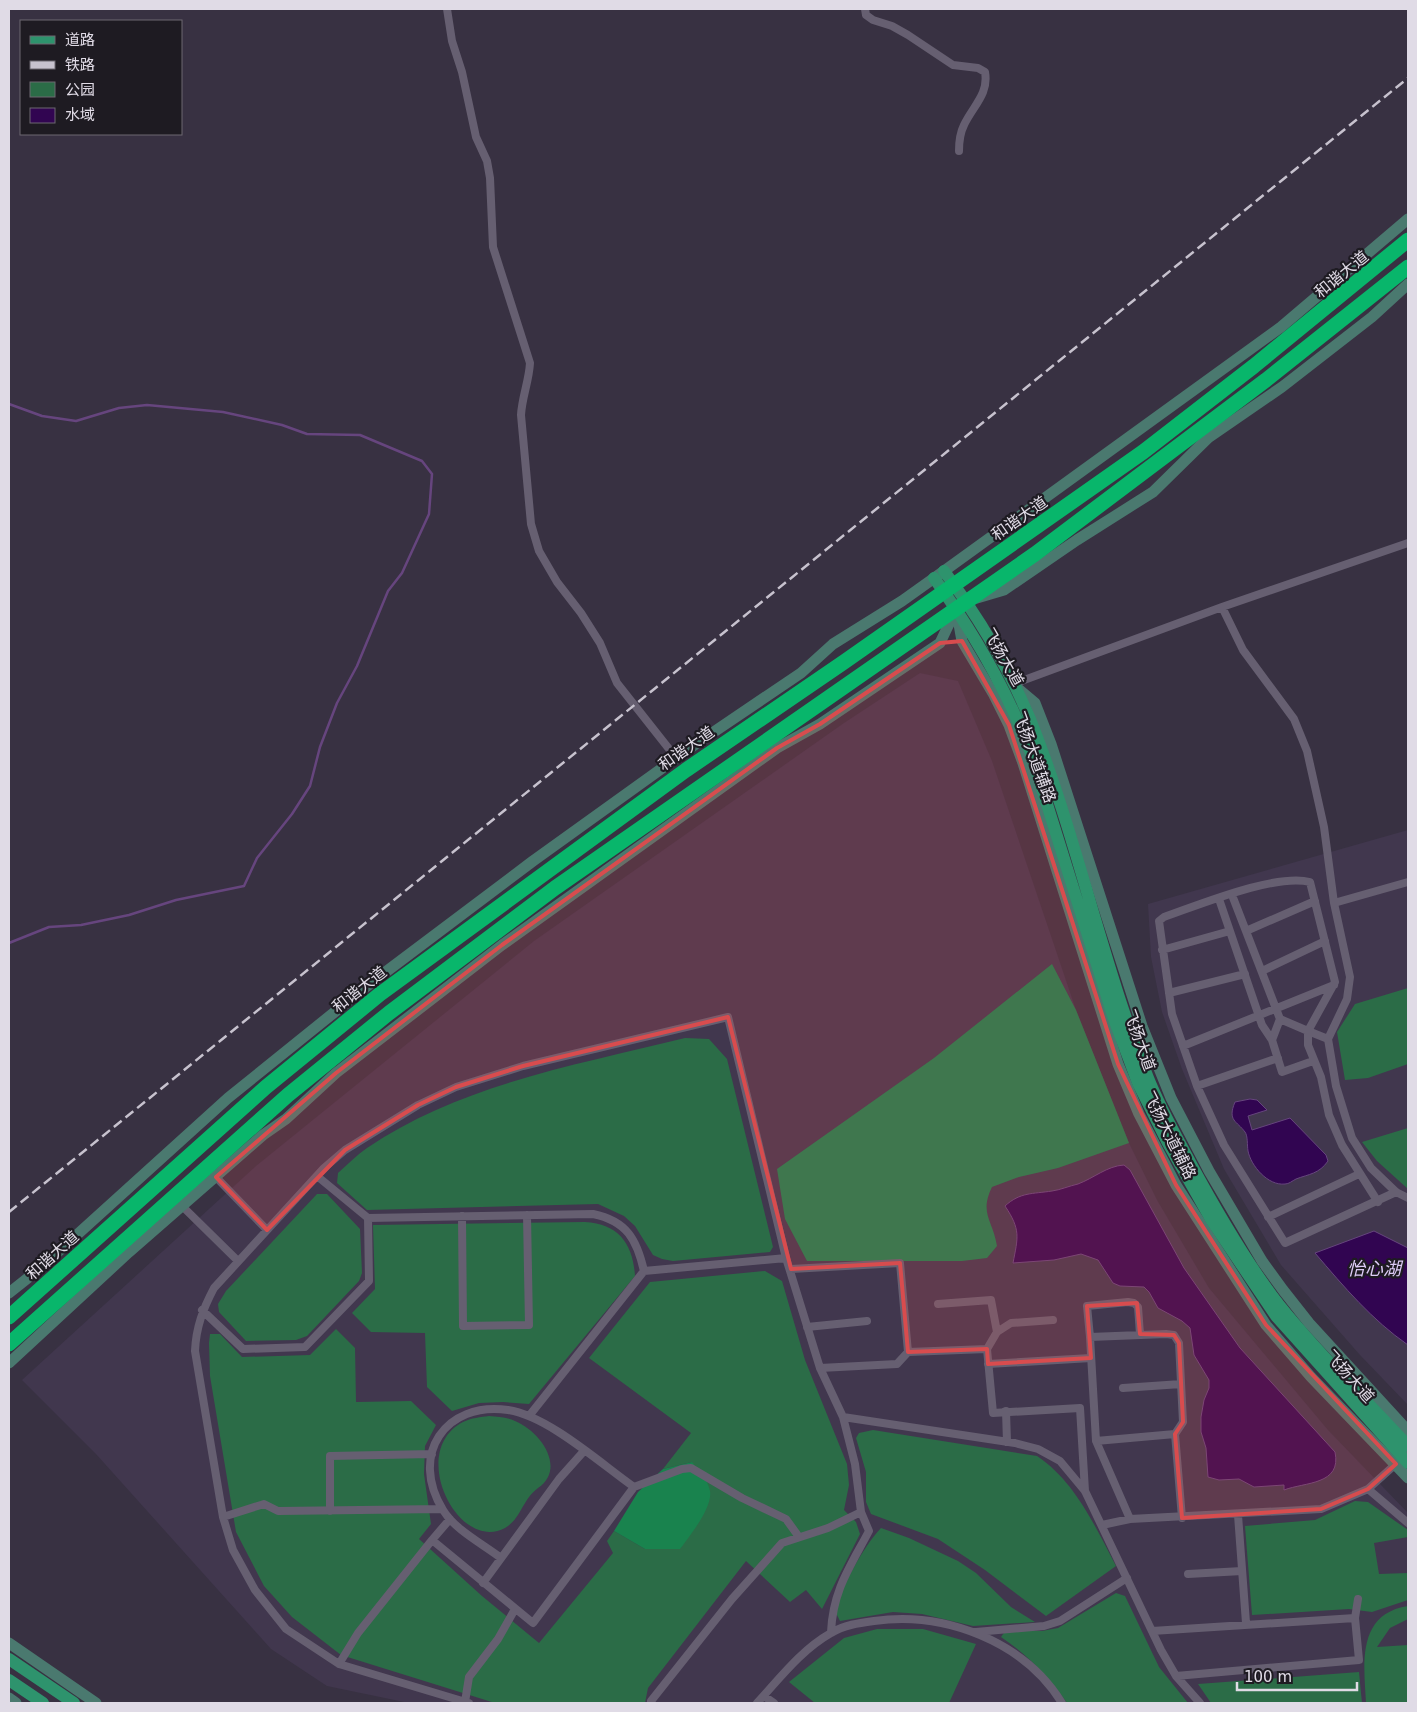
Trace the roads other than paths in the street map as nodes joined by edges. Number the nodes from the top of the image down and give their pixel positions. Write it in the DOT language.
graph roads {
  1 [pos="447,9"];
  2 [pos="865,9"];
  3 [pos="959,152"];
  4 [pos="1408,219"];
  5 [pos="1408,240"];
  6 [pos="1408,267"];
  7 [pos="1408,284"];
  8 [pos="1408,543"];
  9 [pos="939,575"];
  10 [pos="949,588"];
  11 [pos="961,605"];
  12 [pos="1222,607"];
  13 [pos="962,641"];
  14 [pos="940,643"];
  15 [pos="1013,684"];
  16 [pos="676,759"];
  17 [pos="1408,882"];
  18 [pos="1232,895"];
  19 [pos="1219,899"];
  20 [pos="1315,901"];
  21 [pos="1334,903"];
  22 [pos="1230,931"];
  23 [pos="1246,931"];
  24 [pos="1325,941"];
  25 [pos="1162,950"];
  26 [pos="1098,968"];
  27 [pos="1262,971"];
  28 [pos="1245,974"];
  29 [pos="1334,985"];
  30 [pos="1116,993"];
  31 [pos="1169,993"];
  32 [pos="1099,1007"];
  33 [pos="1276,1008"];
  34 [pos="1259,1015"];
  35 [pos="1280,1019"];
  36 [pos="1142,1026"];
  37 [pos="1308,1031"];
  38 [pos="1328,1038"];
  39 [pos="1272,1040"];
  40 [pos="1183,1046"];
  41 [pos="1278,1058"];
  42 [pos="1313,1061"];
  43 [pos="1118,1064"];
  44 [pos="1164,1081"];
  45 [pos="1138,1083"];
  46 [pos="1197,1086"];
  47 [pos="1167,1119"];
  48 [pos="1168,1143"];
  49 [pos="212,1172"];
  50 [pos="1359,1174"];
  51 [pos="317,1176"];
  52 [pos="1176,1185"];
  53 [pos="1396,1192"];
  54 [pos="1408,1198"];
  55 [pos="178,1202"];
  56 [pos="1378,1202"];
  57 [pos="527,1215"];
  58 [pos="462,1216"];
  59 [pos="1268,1217"];
  60 [pos="368,1218"];
  61 [pos="267,1230"];
  62 [pos="786,1258"];
  63 [pos="238,1261"];
  64 [pos="791,1269"];
  65 [pos="644,1271"];
  66 [pos="9,1293"];
  67 [pos="938,1304"];
  68 [pos="1278,1304"];
  69 [pos="202,1310"];
  70 [pos="9,1317"];
  71 [pos="1053,1320"];
  72 [pos="867,1321"];
  73 [pos="1309,1323"];
  74 [pos="807,1326"];
  75 [pos="997,1332"];
  76 [pos="1140,1334"];
  77 [pos="1090,1337"];
  78 [pos="9,1344"];
  79 [pos="987,1349"];
  80 [pos="908,1352"];
  81 [pos="1091,1358"];
  82 [pos="9,1363"];
  83 [pos="988,1364"];
  84 [pos="1347,1366"];
  85 [pos="820,1368"];
  86 [pos="1312,1376"];
  87 [pos="1181,1384"];
  88 [pos="1123,1388"];
  89 [pos="1340,1390"];
  90 [pos="1364,1399"];
  91 [pos="1006,1411"];
  92 [pos="529,1416"];
  93 [pos="844,1417"];
  94 [pos="1408,1431"];
  95 [pos="1175,1434"];
  96 [pos="1096,1441"];
  97 [pos="1007,1442"];
  98 [pos="584,1451"];
  99 [pos="432,1454"];
  100 [pos="1405,1457"];
  101 [pos="1408,1478"];
  102 [pos="634,1487"];
  103 [pos="1368,1488"];
  104 [pos="1085,1492"];
  105 [pos="442,1509"];
  106 [pos="330,1511"];
  107 [pos="861,1512"];
  108 [pos="1238,1515"];
  109 [pos="223,1517"];
  110 [pos="1182,1518"];
  111 [pos="1130,1519"];
  112 [pos="450,1520"];
  113 [pos="1408,1523"];
  114 [pos="1102,1525"];
  115 [pos="799,1537"];
  116 [pos="432,1540"];
  117 [pos="501,1558"];
  118 [pos="1242,1572"];
  119 [pos="1188,1574"];
  120 [pos="1127,1578"];
  121 [pos="483,1583"];
  122 [pos="1358,1599"];
  123 [pos="515,1609"];
  124 [pos="1356,1618"];
  125 [pos="1246,1623"];
  126 [pos="1152,1630"];
  127 [pos="831,1632"];
  128 [pos="976,1632"];
  129 [pos="9,1643"];
  130 [pos="9,1659"];
  131 [pos="339,1664"];
  132 [pos="52,1670"];
  133 [pos="1176,1676"];
  134 [pos="9,1680"];
  135 [pos="764,1696"];
  136 [pos="9,1698"];
  137 [pos="16,1703"];
  138 [pos="43,1703"];
  139 [pos="75,1703"];
  140 [pos="96,1703"];
  141 [pos="467,1703"];
  142 [pos="652,1703"];
  143 [pos="757,1703"];
  144 [pos="774,1703"];
  145 [pos="1062,1703"];
  146 [pos="1200,1703"];
  1 -- 16 [label="street"];
  2 -- 3 [label="street"];
  4 -- 9 [label="street"];
  5 -- 10 [label="highway, 和谐大道"];
  6 -- 11 [label="highway"];
  7 -- 11 [label="street"];
  8 -- 12 [label="street"];
  9 -- 10 [label="main road, 飞扬大道"];
  9 -- 16 [label="street"];
  10 -- 11 [label="main road, 飞扬大道"];
  10 -- 70 [label="highway, 和谐大道"];
  11 -- 13 [label="street, 飞扬大道辅路"];
  11 -- 14 [label="street"];
  11 -- 15 [label="main road, 飞扬大道"];
  11 -- 26 [label="main road, 飞扬大道"];
  11 -- 49 [label="highway"];
  12 -- 15 [label="street"];
  12 -- 21 [label="street"];
  13 -- 14 [label="street"];
  13 -- 32 [label="street, 飞扬大道辅路"];
  14 -- 49 [label="street"];
  15 -- 30 [label="main road, 飞扬大道"];
  15 -- 36 [label="street, 飞扬大道辅路"];
  16 -- 66 [label="street"];
  17 -- 21 [label="street"];
  18 -- 19 [label="street"];
  18 -- 20 [label="street"];
  18 -- 23 [label="street"];
  19 -- 22 [label="street"];
  19 -- 25 [label="street"];
  20 -- 23 [label="street"];
  20 -- 24 [label="street"];
  21 -- 38 [label="street"];
  22 -- 25 [label="street"];
  22 -- 28 [label="street"];
  23 -- 27 [label="street"];
  24 -- 27 [label="street"];
  24 -- 29 [label="street"];
  25 -- 31 [label="street"];
  26 -- 32 [label="street"];
  26 -- 45 [label="main road, 飞扬大道"];
  27 -- 33 [label="street"];
  28 -- 31 [label="street"];
  28 -- 34 [label="street"];
  29 -- 33 [label="street"];
  29 -- 37 [label="street"];
  30 -- 36 [label="street"];
  30 -- 47 [label="main road, 飞扬大道"];
  31 -- 40 [label="street"];
  32 -- 43 [label="street, 飞扬大道辅路"];
  33 -- 34 [label="street"];
  33 -- 35 [label="street"];
  34 -- 39 [label="street"];
  34 -- 40 [label="street"];
  35 -- 37 [label="street"];
  35 -- 39 [label="street"];
  36 -- 44 [label="street, 飞扬大道辅路"];
  37 -- 38 [label="street"];
  37 -- 42 [label="street"];
  38 -- 53 [label="street"];
  39 -- 41 [label="street"];
  40 -- 46 [label="street"];
  41 -- 42 [label="street"];
  41 -- 46 [label="street"];
  42 -- 50 [label="street"];
  43 -- 45 [label="street"];
  43 -- 52 [label="street, 飞扬大道辅路"];
  44 -- 47 [label="street"];
  44 -- 73 [label="street, 飞扬大道辅路"];
  45 -- 48 [label="main road, 飞扬大道"];
  46 -- 59 [label="street"];
  47 -- 68 [label="main road, 飞扬大道"];
  48 -- 52 [label="street"];
  48 -- 89 [label="main road, 飞扬大道"];
  49 -- 55 [label="highway"];
  49 -- 61 [label="street"];
  50 -- 56 [label="street"];
  50 -- 59 [label="street"];
  51 -- 60 [label="street"];
  51 -- 61 [label="street"];
  51 -- 62 [label="street"];
  52 -- 86 [label="street, 飞扬大道辅路"];
  53 -- 54 [label="street"];
  53 -- 56 [label="street"];
  55 -- 63 [label="street"];
  55 -- 78 [label="highway"];
  55 -- 82 [label="street"];
  56 -- 59 [label="street"];
  57 -- 58 [label="street"];
  57 -- 58 [label="street"];
  57 -- 65 [label="street"];
  58 -- 60 [label="street"];
  60 -- 69 [label="street"];
  61 -- 63 [label="street"];
  62 -- 64 [label="street"];
  62 -- 65 [label="street"];
  63 -- 69 [label="street"];
  64 -- 74 [label="street"];
  64 -- 80 [label="street"];
  65 -- 92 [label="street"];
  67 -- 75 [label="street"];
  68 -- 73 [label="street"];
  68 -- 90 [label="main road, 飞扬大道"];
  69 -- 109 [label="street"];
  71 -- 75 [label="street"];
  72 -- 74 [label="street"];
  73 -- 84 [label="street, 飞扬大道辅路"];
  74 -- 85 [label="street"];
  75 -- 79 [label="street"];
  76 -- 77 [label="street"];
  76 -- 77 [label="street"];
  76 -- 87 [label="street"];
  77 -- 81 [label="street"];
  79 -- 80 [label="street"];
  79 -- 83 [label="street"];
  80 -- 85 [label="street"];
  81 -- 83 [label="street"];
  81 -- 96 [label="street"];
  83 -- 91 [label="street"];
  84 -- 90 [label="street"];
  84 -- 94 [label="street, 飞扬大道辅路"];
  85 -- 93 [label="street"];
  86 -- 89 [label="street"];
  86 -- 100 [label="street, 飞扬大道辅路"];
  87 -- 88 [label="street"];
  87 -- 95 [label="street"];
  89 -- 100 [label="main road, 飞扬大道"];
  90 -- 100 [label="main road, 飞扬大道"];
  91 -- 97 [label="street"];
  91 -- 104 [label="street"];
  92 -- 98 [label="street"];
  92 -- 99 [label="street"];
  93 -- 97 [label="street"];
  93 -- 107 [label="street"];
  95 -- 96 [label="street"];
  95 -- 110 [label="street"];
  96 -- 111 [label="street"];
  97 -- 104 [label="street"];
  98 -- 102 [label="street"];
  98 -- 117 [label="street"];
  99 -- 105 [label="street"];
  99 -- 106 [label="street"];
  100 -- 101 [label="street, 飞扬大道辅路"];
  100 -- 103 [label="street"];
  102 -- 115 [label="street"];
  102 -- 123 [label="street"];
  103 -- 108 [label="street"];
  103 -- 113 [label="street"];
  104 -- 114 [label="street"];
  105 -- 106 [label="street"];
  105 -- 112 [label="street"];
  106 -- 109 [label="street"];
  107 -- 115 [label="street"];
  107 -- 127 [label="street"];
  108 -- 110 [label="street"];
  108 -- 118 [label="street"];
  109 -- 131 [label="street"];
  110 -- 111 [label="street"];
  111 -- 114 [label="street"];
  112 -- 116 [label="street"];
  112 -- 117 [label="street"];
  114 -- 120 [label="street"];
  115 -- 142 [label="street"];
  116 -- 121 [label="street"];
  116 -- 131 [label="street"];
  117 -- 121 [label="street"];
  118 -- 119 [label="street"];
  118 -- 125 [label="street"];
  120 -- 126 [label="street"];
  120 -- 128 [label="street"];
  121 -- 123 [label="street"];
  122 -- 124 [label="street"];
  123 -- 141 [label="street"];
  124 -- 125 [label="street"];
  124 -- 133 [label="street"];
  125 -- 126 [label="street"];
  126 -- 133 [label="street"];
  127 -- 128 [label="street"];
  127 -- 135 [label="street"];
  128 -- 145 [label="street"];
  129 -- 132 [label="street"];
  130 -- 139 [label="main road"];
  131 -- 141 [label="street"];
  132 -- 139 [label="street"];
  132 -- 140 [label="street"];
  133 -- 146 [label="street"];
  134 -- 138 [label="main road"];
  135 -- 143 [label="street"];
  135 -- 144 [label="street"];
  136 -- 137 [label="street"];
}
